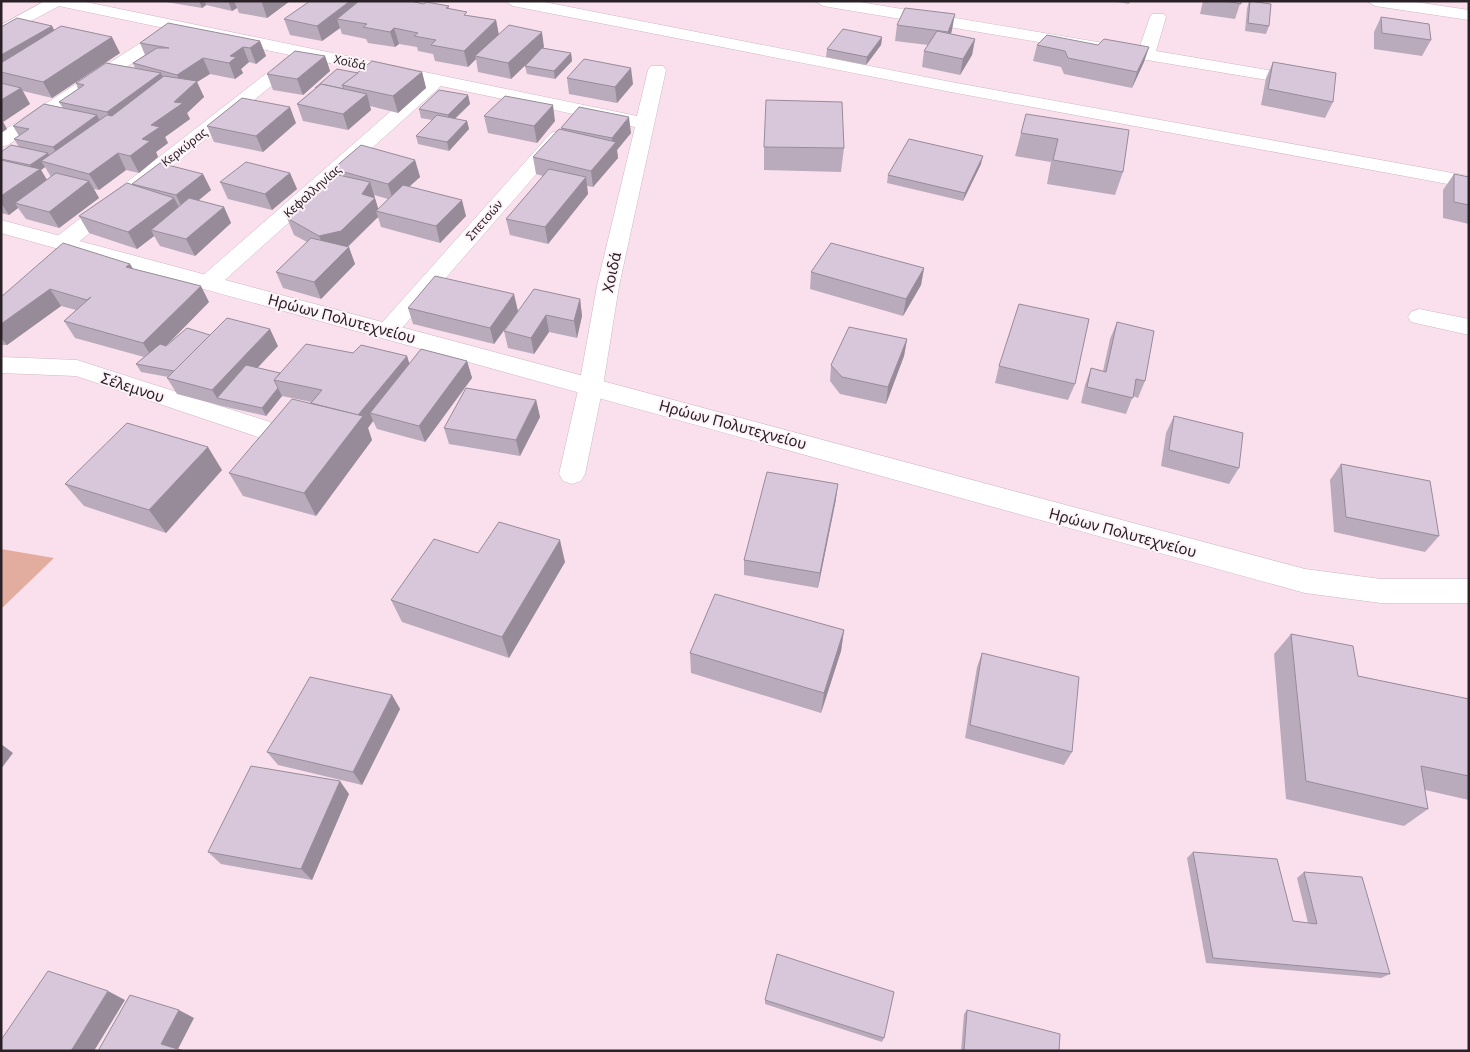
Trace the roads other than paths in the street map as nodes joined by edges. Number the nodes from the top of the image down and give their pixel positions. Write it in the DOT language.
graph roads {
  1 [pos="56,1"];
  2 [pos="150,1"];
  3 [pos="514,1"];
  4 [pos="823,1"];
  5 [pos="1375,1"];
  6 [pos="1469,15"];
  7 [pos="127,16"];
  8 [pos="1158,17"];
  9 [pos="178,27"];
  10 [pos="1,32"];
  11 [pos="304,52"];
  12 [pos="1146,54"];
  13 [pos="657,70"];
  14 [pos="436,80"];
  15 [pos="1320,84"];
  16 [pos="582,110"];
  17 [pos="644,123"];
  18 [pos="1,141"];
  19 [pos="1469,182"];
  20 [pos="1,226"];
  21 [pos="63,243"];
  22 [pos="209,282"];
  23 [pos="1419,317"];
  24 [pos="1469,327"];
  25 [pos="387,331"];
  26 [pos="1,366"];
  27 [pos="591,386"];
  28 [pos="261,429"];
  29 [pos="572,474"];
  30 [pos="1469,591"];
  1 -- 7 [label="street, Χοϊδά"];
  1 -- 10 [label="street"];
  2 -- 7 [label="street"];
  3 -- 19 [label="street"];
  4 -- 12 [label="street"];
  5 -- 6 [label="street"];
  7 -- 9 [label="street, Χοϊδά"];
  8 -- 12 [label="street"];
  9 -- 11 [label="street, Χοϊδά"];
  9 -- 18 [label="street"];
  11 -- 14 [label="street, Χοϊδά"];
  11 -- 21 [label="street, Κερκύρας"];
  12 -- 15 [label="street"];
  13 -- 17 [label="street, Χοιδά"];
  14 -- 16 [label="street, Χοϊδά"];
  14 -- 22 [label="street, Κεφαλληνίας"];
  16 -- 17 [label="street, Χοϊδά"];
  16 -- 25 [label="street, Σπετσών"];
  17 -- 27 [label="street, Χοιδά"];
  20 -- 21 [label="street, Ηρώων Πολυτεχνείου"];
  21 -- 22 [label="street, Ηρώων Πολυτεχνείου"];
  22 -- 25 [label="street, Ηρώων Πολυτεχνείου"];
  23 -- 24 [label="street"];
  25 -- 27 [label="street, Ηρώων Πολυτεχνείου"];
  26 -- 28 [label="street, Σέλεμνου"];
  27 -- 29 [label="street, Χοιδά"];
  27 -- 30 [label="street, Ηρώων Πολυτεχνείου"];
}
